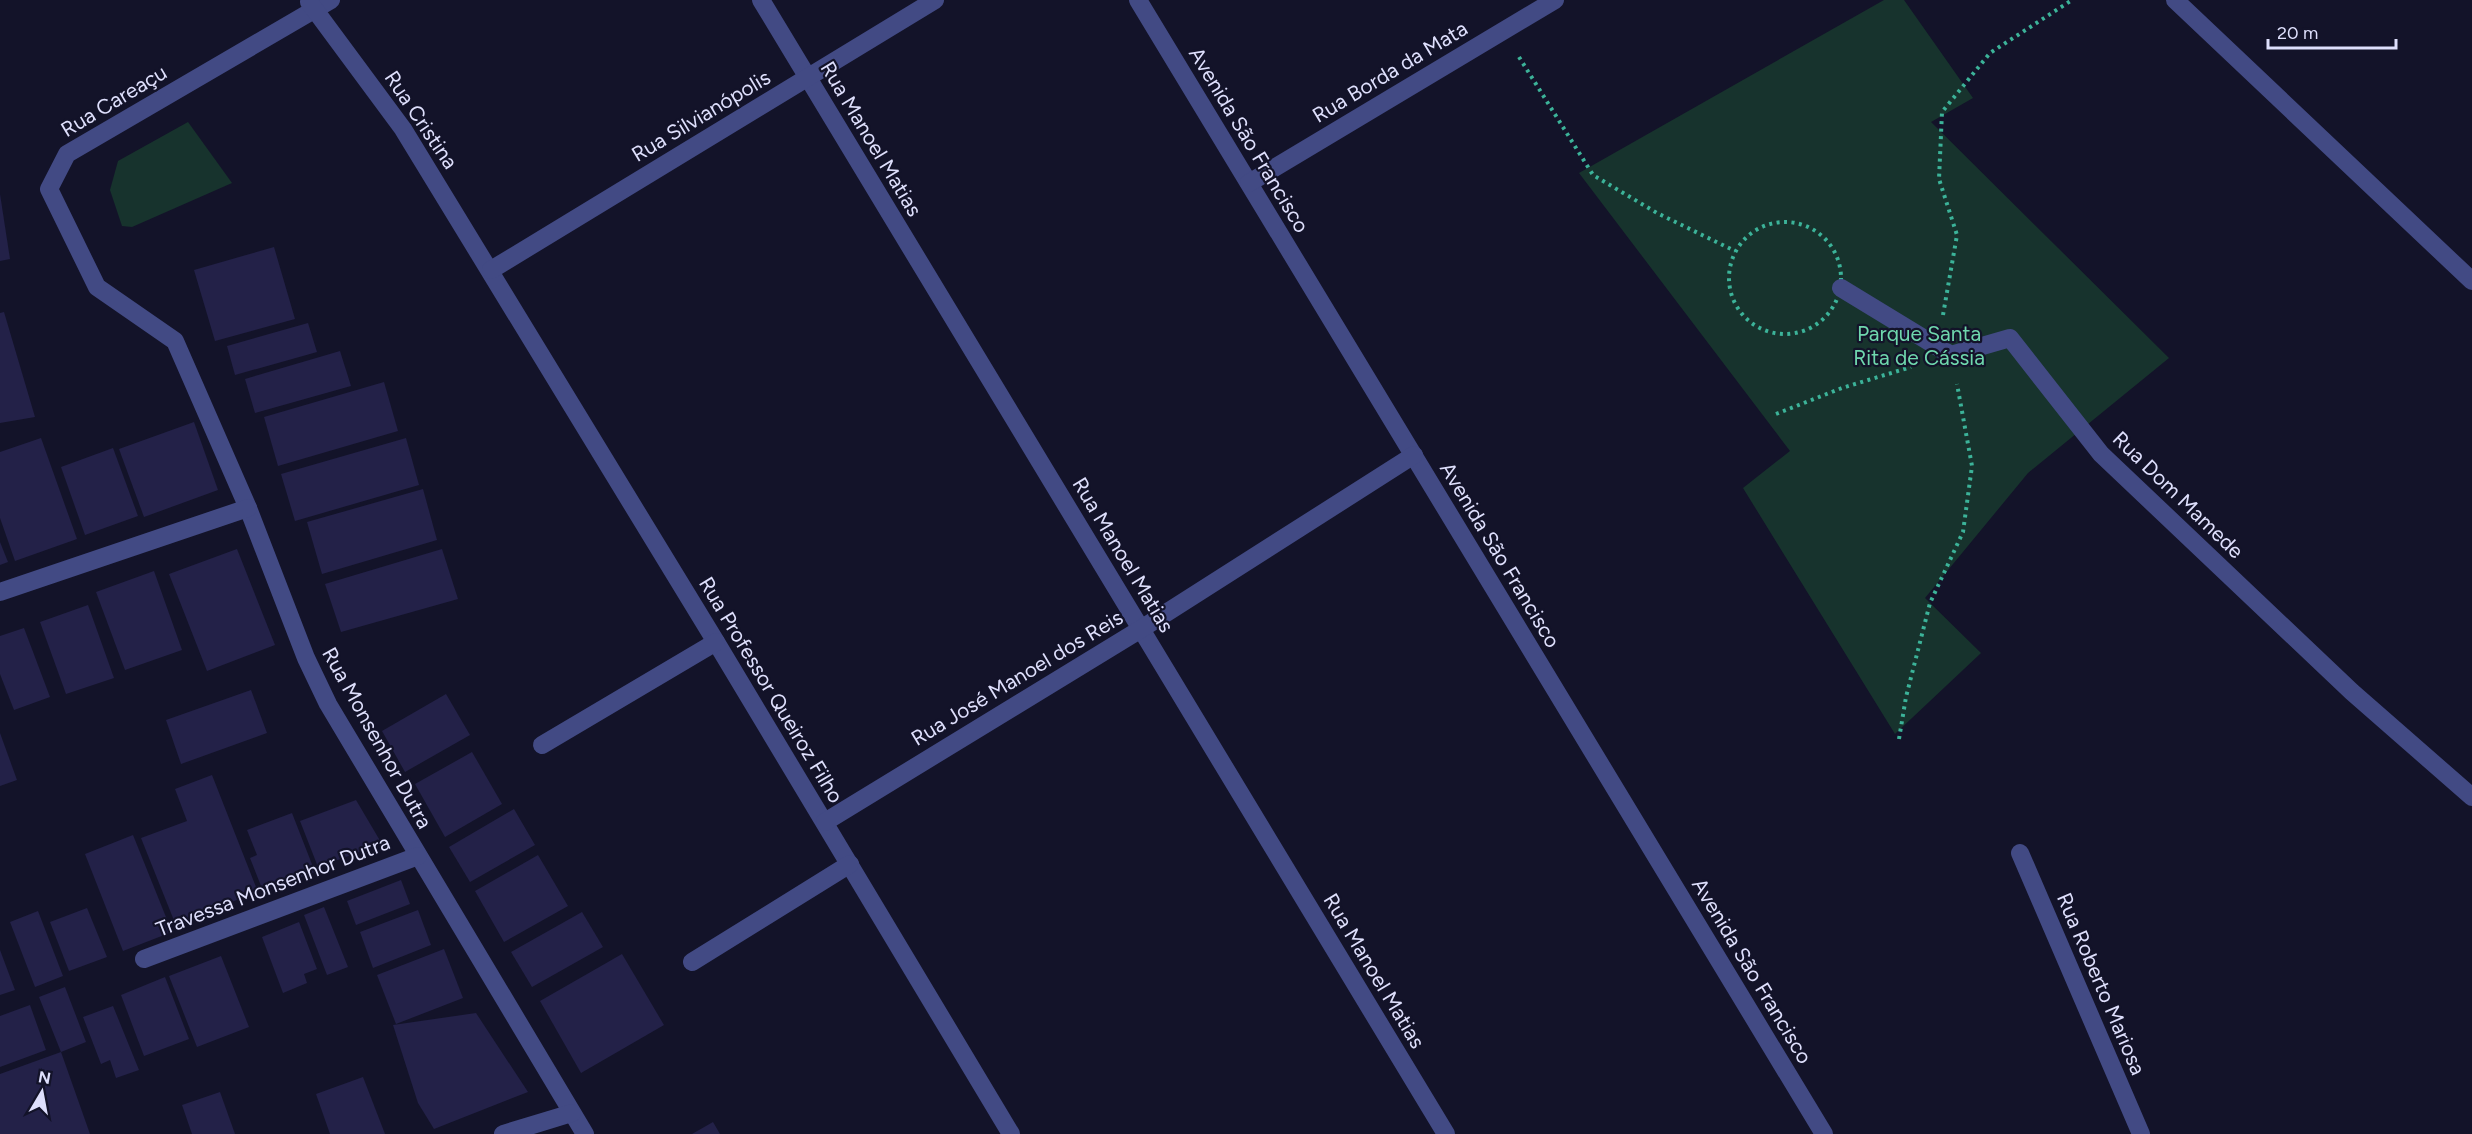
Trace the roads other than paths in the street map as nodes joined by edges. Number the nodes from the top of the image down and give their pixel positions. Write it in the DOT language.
graph roads {
  1 [pos="331,0"];
  2 [pos="761,0"];
  3 [pos="935,0"];
  4 [pos="1138,0"];
  5 [pos="1555,0"];
  6 [pos="2175,0"];
  7 [pos="311,5"];
  8 [pos="808,78"];
  9 [pos="1249,183"];
  10 [pos="491,270"];
  11 [pos="2472,281"];
  12 [pos="1842,288"];
  13 [pos="175,340"];
  14 [pos="1414,455"];
  15 [pos="248,508"];
  16 [pos="0,592"];
  17 [pos="1141,629"];
  18 [pos="716,642"];
  19 [pos="542,745"];
  20 [pos="2472,797"];
  21 [pos="825,822"];
  22 [pos="2020,853"];
  23 [pos="418,856"];
  24 [pos="850,864"];
  25 [pos="144,959"];
  26 [pos="692,962"];
  27 [pos="572,1113"];
  28 [pos="503,1134"];
  29 [pos="585,1134"];
  30 [pos="1011,1134"];
  31 [pos="1446,1134"];
  32 [pos="1824,1134"];
  33 [pos="2141,1134"];
  1 -- 7 [label="street, Rua Careaçu"];
  2 -- 8 [label="street, Rua Manoel Matias"];
  3 -- 8 [label="street, Rua Silvianópolis"];
  4 -- 9 [label="street, Avenida São Francisco"];
  5 -- 9 [label="street, Rua Borda da Mata"];
  6 -- 11 [label="street"];
  7 -- 10 [label="street, Rua Cristina"];
  7 -- 13 [label="street, Rua Careaçu"];
  8 -- 10 [label="street, Rua Silvianópolis"];
  8 -- 17 [label="street, Rua Manoel Matias"];
  9 -- 14 [label="street, Avenida São Francisco"];
  10 -- 18 [label="street, Rua Professor Queiroz Filho"];
  12 -- 20 [label="street, Rua Dom Mamede"];
  13 -- 15 [label="street, Rua Monsenhor Dutra"];
  14 -- 17 [label="street, Rua José Manoel dos Reis"];
  14 -- 32 [label="street, Avenida São Francisco"];
  15 -- 16 [label="street"];
  15 -- 23 [label="street, Rua Monsenhor Dutra"];
  17 -- 21 [label="street, Rua José Manoel dos Reis"];
  17 -- 31 [label="street, Rua Manoel Matias"];
  18 -- 19 [label="street"];
  18 -- 21 [label="street, Rua Professor Queiroz Filho"];
  21 -- 24 [label="street, Rua Professor Queiroz Filho"];
  22 -- 33 [label="street, Rua Roberto Mariosa"];
  23 -- 25 [label="street, Travessa Monsenhor Dutra"];
  23 -- 27 [label="street, Rua Monsenhor Dutra"];
  24 -- 26 [label="street"];
  24 -- 30 [label="street, Rua Professor Queiroz Filho"];
  27 -- 28 [label="street"];
  27 -- 29 [label="street, Rua Monsenhor Dutra"];
}
